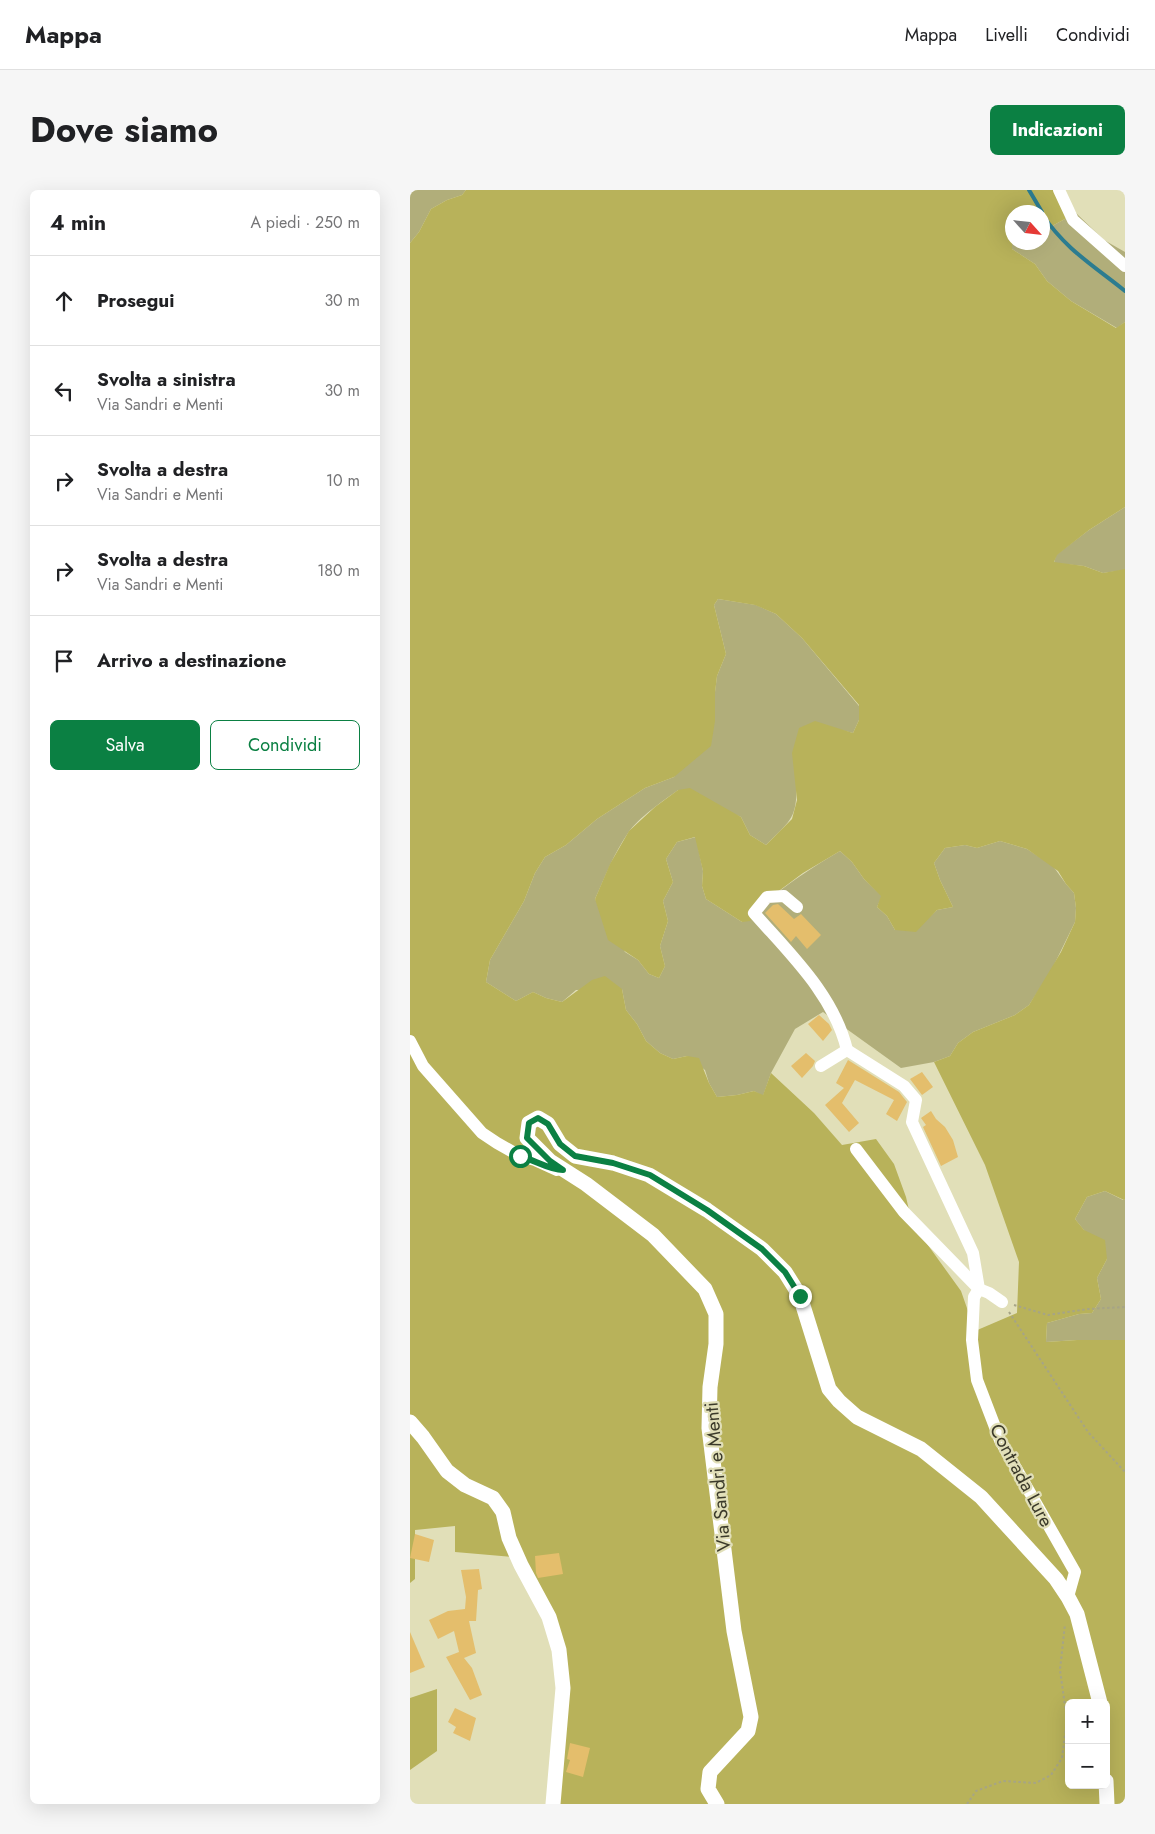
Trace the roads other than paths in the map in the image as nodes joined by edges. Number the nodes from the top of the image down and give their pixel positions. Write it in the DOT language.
graph roads {
  1 [pos="1059,190"];
  2 [pos="1125,266"];
  3 [pos="797,907"];
  4 [pos="410,1040"];
  5 [pos="847,1050"];
  6 [pos="821,1066"];
  7 [pos="856,1149"];
  8 [pos="563,1170"];
  9 [pos="979,1289"];
  10 [pos="1002,1302"];
  11 [pos="410,1422"];
  12 [pos="1068,1597"];
  13 [pos="1099,1699"];
  14 [pos="1107,1789"];
  15 [pos="553,1804"];
  16 [pos="717,1804"];
  17 [pos="1108,1804"];
  1 -- 2 [label="street"];
  3 -- 5 [label="street"];
  4 -- 8 [label="street"];
  5 -- 6 [label="street"];
  5 -- 9 [label="street"];
  7 -- 9 [label="street"];
  8 -- 12 [label="main road, Via Sandri e Menti"];
  8 -- 16 [label="main road, Via Sandri e Menti"];
  9 -- 10 [label="street"];
  9 -- 12 [label="street, Contrada Lure"];
  11 -- 15 [label="main road"];
  12 -- 13 [label="main road, Via Sandri e Menti"];
  14 -- 17 [label="main road"];
}
